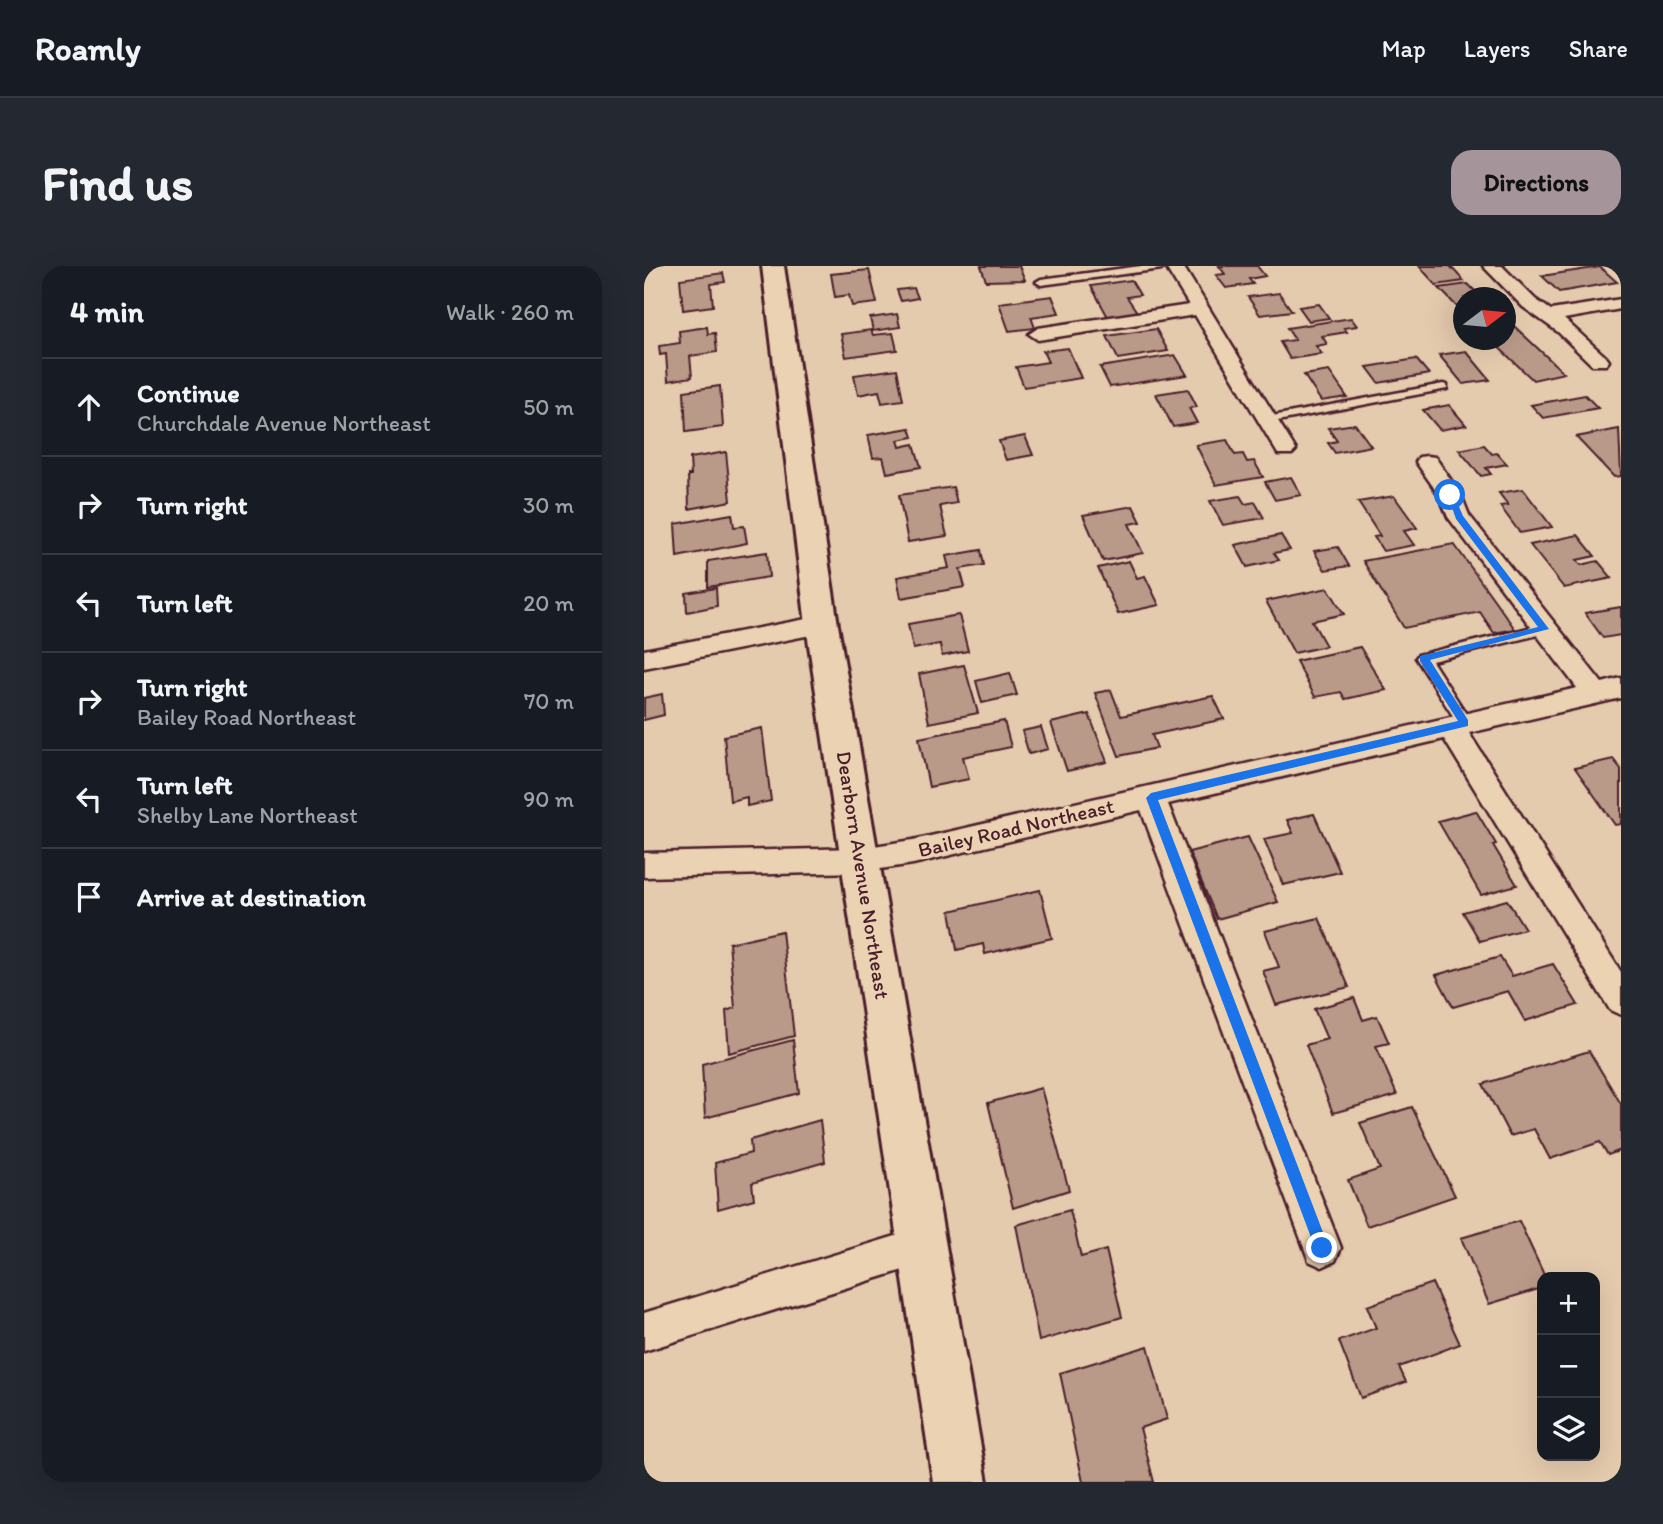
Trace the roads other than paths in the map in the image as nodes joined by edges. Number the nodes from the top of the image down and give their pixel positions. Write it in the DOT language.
graph roads {
  1 [pos="773,266"];
  2 [pos="1162,266"];
  3 [pos="1174,266"];
  4 [pos="1492,266"];
  5 [pos="1041,282"];
  6 [pos="1621,304"];
  7 [pos="1200,309"];
  8 [pos="1547,316"];
  9 [pos="1038,334"];
  10 [pos="1600,361"];
  11 [pos="1443,387"];
  12 [pos="1267,420"];
  13 [pos="1285,450"];
  14 [pos="1427,462"];
  15 [pos="822,625"];
  16 [pos="1545,629"];
  17 [pos="644,659"];
  18 [pos="1608,691"];
  19 [pos="1458,724"];
  20 [pos="1151,798"];
  21 [pos="861,860"];
  22 [pos="644,865"];
  23 [pos="1621,1000"];
  24 [pos="922,1247"];
  25 [pos="1322,1248"];
  26 [pos="644,1332"];
  27 [pos="960,1482"];
  1 -- 15 [label="street, Dearborn Avenue Northeast"];
  2 -- 5 [label="lane"];
  3 -- 7 [label="street"];
  4 -- 8 [label="street"];
  6 -- 8 [label="street"];
  7 -- 9 [label="street"];
  7 -- 12 [label="street"];
  8 -- 10 [label="street"];
  11 -- 12 [label="lane"];
  12 -- 13 [label="street"];
  14 -- 16 [label="street"];
  15 -- 17 [label="street"];
  15 -- 21 [label="street, Dearborn Avenue Northeast"];
  16 -- 18 [label="street"];
  16 -- 19 [label="lane"];
  18 -- 19 [label="street, Bailey Road Northeast"];
  19 -- 20 [label="street, Bailey Road Northeast"];
  19 -- 23 [label="street"];
  20 -- 21 [label="street, Bailey Road Northeast"];
  20 -- 25 [label="street"];
  21 -- 22 [label="street, Bailey Road Northeast"];
  21 -- 24 [label="street, Dearborn Avenue Northeast"];
  24 -- 26 [label="street"];
  24 -- 27 [label="street, Dearborn Avenue Northeast"];
}
